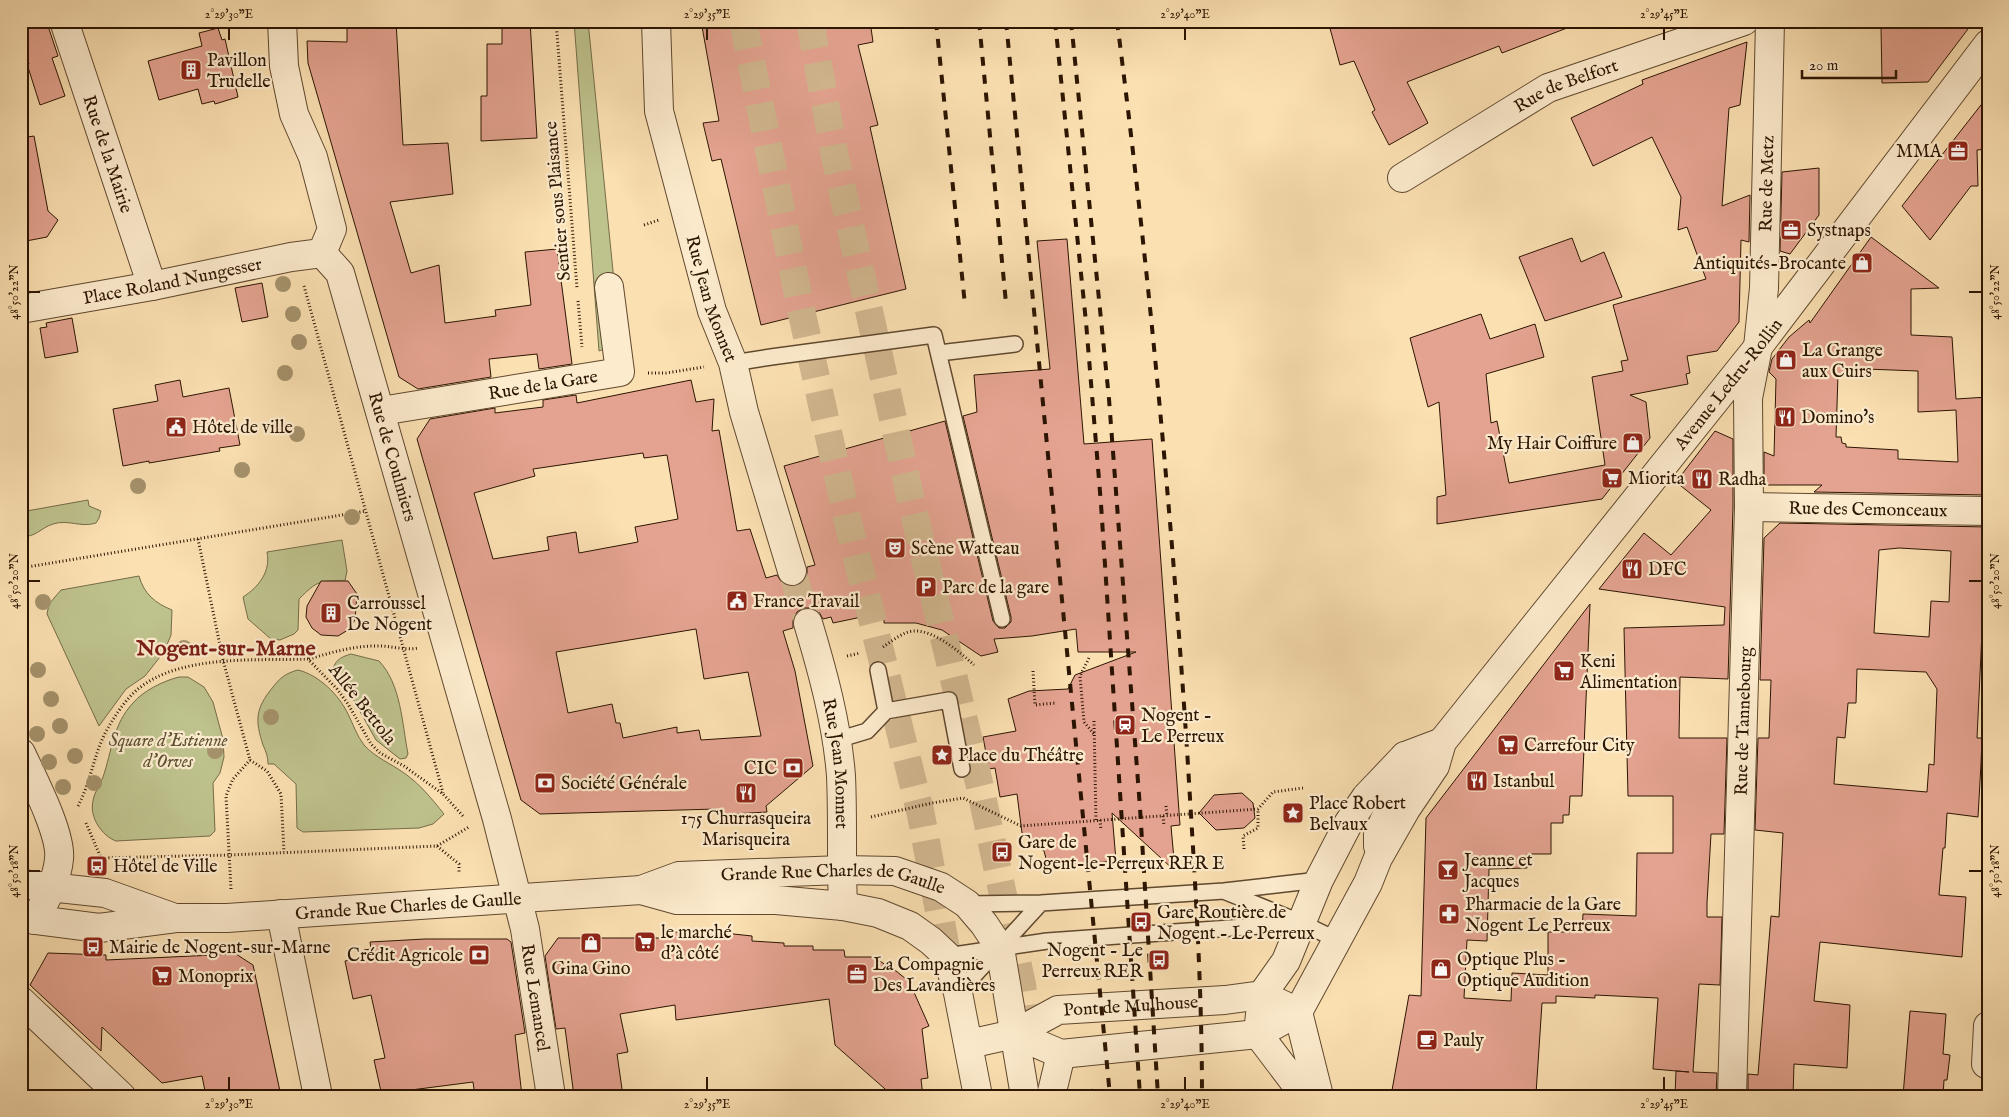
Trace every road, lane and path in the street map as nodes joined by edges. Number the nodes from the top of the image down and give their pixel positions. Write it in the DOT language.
graph roads {
  1 [pos="64,21"];
  2 [pos="282,21"];
  3 [pos="556,21"];
  4 [pos="656,21"];
  5 [pos="1744,21"];
  6 [pos="1770,21"];
  7 [pos="1988,44"];
  8 [pos="1402,178"];
  9 [pos="322,253"];
  10 [pos="303,281"];
  11 [pos="152,286"];
  12 [pos="609,287"];
  13 [pos="577,289"];
  14 [pos="578,299"];
  15 [pos="21,309"];
  16 [pos="1015,344"];
  17 [pos="1758,347"];
  18 [pos="939,353"];
  19 [pos="733,363"];
  20 [pos="700,368"];
  21 [pos="666,373"];
  22 [pos="584,378"];
  23 [pos="381,411"];
  24 [pos="1749,507"];
  25 [pos="366,511"];
  26 [pos="1988,511"];
  27 [pos="198,539"];
  28 [pos="21,568"];
  29 [pos="792,571"];
  30 [pos="1002,619"];
  31 [pos="808,623"];
  32 [pos="882,647"];
  33 [pos="404,649"];
  34 [pos="410,650"];
  35 [pos="1090,658"];
  36 [pos="308,659"];
  37 [pos="223,660"];
  38 [pos="974,665"];
  39 [pos="878,670"];
  40 [pos="1033,671"];
  41 [pos="1055,703"];
  42 [pos="886,711"];
  43 [pos="1094,721"];
  44 [pos="1094,734"];
  45 [pos="837,740"];
  46 [pos="1442,742"];
  47 [pos="21,753"];
  48 [pos="1405,756"];
  49 [pos="250,760"];
  50 [pos="962,769"];
  51 [pos="1303,788"];
  52 [pos="443,794"];
  53 [pos="456,806"];
  54 [pos="1166,806"];
  55 [pos="1258,809"];
  56 [pos="872,816"];
  57 [pos="1165,816"];
  58 [pos="1098,821"];
  59 [pos="471,825"];
  60 [pos="1164,826"];
  61 [pos="1101,830"];
  62 [pos="437,846"];
  63 [pos="1244,850"];
  64 [pos="284,852"];
  65 [pos="230,855"];
  66 [pos="1378,858"];
  67 [pos="842,870"];
  68 [pos="460,873"];
  69 [pos="1320,880"];
  70 [pos="21,884"];
  71 [pos="52,888"];
  72 [pos="641,890"];
  73 [pos="1224,891"];
  74 [pos="518,898"];
  75 [pos="1040,903"];
  76 [pos="966,904"];
  77 [pos="842,906"];
  78 [pos="281,914"];
  79 [pos="234,917"];
  80 [pos="176,918"];
  81 [pos="28,919"];
  82 [pos="1302,923"];
  83 [pos="1337,940"];
  84 [pos="1000,948"];
  85 [pos="947,956"];
  86 [pos="958,994"];
  87 [pos="1262,995"];
  88 [pos="21,1001"];
  89 [pos="1298,1012"];
  90 [pos="1988,1026"];
  91 [pos="1014,1034"];
  92 [pos="1258,1034"];
  93 [pos="969,1044"];
  94 [pos="1061,1054"];
  95 [pos="1986,1064"];
  96 [pos="1091,1089"];
  97 [pos="121,1096"];
  98 [pos="318,1096"];
  99 [pos="551,1096"];
  100 [pos="978,1096"];
  101 [pos="1025,1096"];
  102 [pos="1051,1096"];
  103 [pos="1092,1096"];
  104 [pos="1305,1096"];
  105 [pos="1319,1096"];
  106 [pos="1732,1096"];
  1 -- 11 [label="street, Rue de la Mairie"];
  2 -- 9 [label="street"];
  3 -- 13 [label="path, Sentier sous Plaisance"];
  4 -- 19 [label="street, Rue Jean Monnet"];
  5 -- 8 [label="street, Rue de Belfort"];
  6 -- 17 [label="street, Rue de Metz"];
  7 -- 17 [label="street, Avenue Ledru-Rollin"];
  9 -- 11 [label="street, Place Roland Nungesser"];
  9 -- 23 [label="street, Rue de Coulmiers"];
  10 -- 25 [label="path"];
  11 -- 15 [label="street, Place Roland Nungesser"];
  12 -- 22 [label="street, Rue de la Gare"];
  14 -- 22 [label="path, Sentier sous Plaisance"];
  16 -- 18 [label="lane"];
  17 -- 24 [label="street, Rue de Tannebourg"];
  17 -- 46 [label="street, Avenue Ledru-Rollin"];
  18 -- 19 [label="lane"];
  18 -- 30 [label="lane"];
  19 -- 29 [label="street, Rue Jean Monnet"];
  20 -- 21 [label="path"];
  22 -- 23 [label="street, Rue de la Gare"];
  23 -- 74 [label="street, Rue de Coulmiers"];
  24 -- 26 [label="street, Rue des Cemonceaux"];
  24 -- 106 [label="street, Rue de Tannebourg"];
  25 -- 27 [label="path"];
  25 -- 33 [label="path"];
  27 -- 28 [label="path"];
  27 -- 37 [label="path"];
  31 -- 45 [label="street, Rue Jean Monnet"];
  32 -- 38 [label="path"];
  33 -- 34 [label="path"];
  33 -- 36 [label="path"];
  33 -- 52 [label="path"];
  35 -- 44 [label="path"];
  36 -- 37 [label="path, Allée Bettola"];
  36 -- 52 [label="path, Allée Bettola"];
  37 -- 49 [label="path"];
  37 -- 65 [label="path, Allée Bettola"];
  39 -- 42 [label="lane"];
  40 -- 41 [label="path"];
  42 -- 45 [label="lane"];
  42 -- 50 [label="lane"];
  43 -- 44 [label="path"];
  44 -- 58 [label="path"];
  45 -- 67 [label="street, Rue Jean Monnet"];
  46 -- 48 [label="street"];
  46 -- 66 [label="street, Avenue Ledru-Rollin"];
  47 -- 71 [label="street"];
  48 -- 66 [label="street, Avenue Ledru-Rollin"];
  48 -- 69 [label="street"];
  49 -- 64 [label="path"];
  49 -- 65 [label="path"];
  51 -- 55 [label="path"];
  52 -- 53 [label="path, Allée Bettola"];
  54 -- 57 [label="path"];
  55 -- 57 [label="path"];
  55 -- 63 [label="path"];
  56 -- 58 [label="path"];
  57 -- 58 [label="path"];
  57 -- 60 [label="path"];
  58 -- 61 [label="path"];
  59 -- 62 [label="path"];
  62 -- 64 [label="path"];
  62 -- 68 [label="path"];
  64 -- 65 [label="path"];
  65 -- 79 [label="path"];
  66 -- 83 [label="street, Avenue Ledru-Rollin"];
  67 -- 72 [label="street, Grande Rue Charles de Gaulle"];
  67 -- 76 [label="street, Grande Rue Charles de Gaulle"];
  67 -- 77 [label="street, Rue Jean Monnet"];
  69 -- 73 [label="lane"];
  69 -- 82 [label="street"];
  70 -- 71 [label="street, Grande Rue Charles de Gaulle"];
  71 -- 80 [label="street, Grande Rue Charles de Gaulle"];
  71 -- 81 [label="street"];
  72 -- 74 [label="street, Grande Rue Charles de Gaulle"];
  72 -- 77 [label="street, Grande Rue Charles de Gaulle"];
  73 -- 75 [label="lane"];
  73 -- 82 [label="lane"];
  74 -- 78 [label="street, Grande Rue Charles de Gaulle"];
  74 -- 99 [label="street, Rue Lemancel"];
  75 -- 76 [label="lane"];
  75 -- 84 [label="lane"];
  76 -- 84 [label="street, Grande Rue Charles de Gaulle"];
  77 -- 85 [label="street, Grande Rue Charles de Gaulle"];
  78 -- 79 [label="street, Grande Rue Charles de Gaulle"];
  78 -- 98 [label="street"];
  79 -- 80 [label="street, Grande Rue Charles de Gaulle"];
  80 -- 81 [label="street, Grande Rue Charles de Gaulle"];
  82 -- 83 [label="lane"];
  82 -- 84 [label="lane"];
  82 -- 87 [label="street"];
  83 -- 89 [label="street, Avenue Ledru-Rollin"];
  84 -- 85 [label="lane"];
  84 -- 86 [label="lane"];
  84 -- 91 [label="street"];
  85 -- 86 [label="street"];
  86 -- 93 [label="street"];
  87 -- 89 [label="street"];
  87 -- 91 [label="street, Pont de Mulhouse"];
  87 -- 92 [label="street"];
  88 -- 97 [label="street"];
  89 -- 92 [label="street"];
  89 -- 105 [label="street"];
  90 -- 95 [label="street"];
  91 -- 93 [label="street, Pont de Mulhouse"];
  91 -- 94 [label="street"];
  91 -- 101 [label="street"];
  92 -- 94 [label="street"];
  92 -- 104 [label="street"];
  93 -- 100 [label="street"];
  94 -- 102 [label="street"];
  96 -- 103 [label="path"];
}
